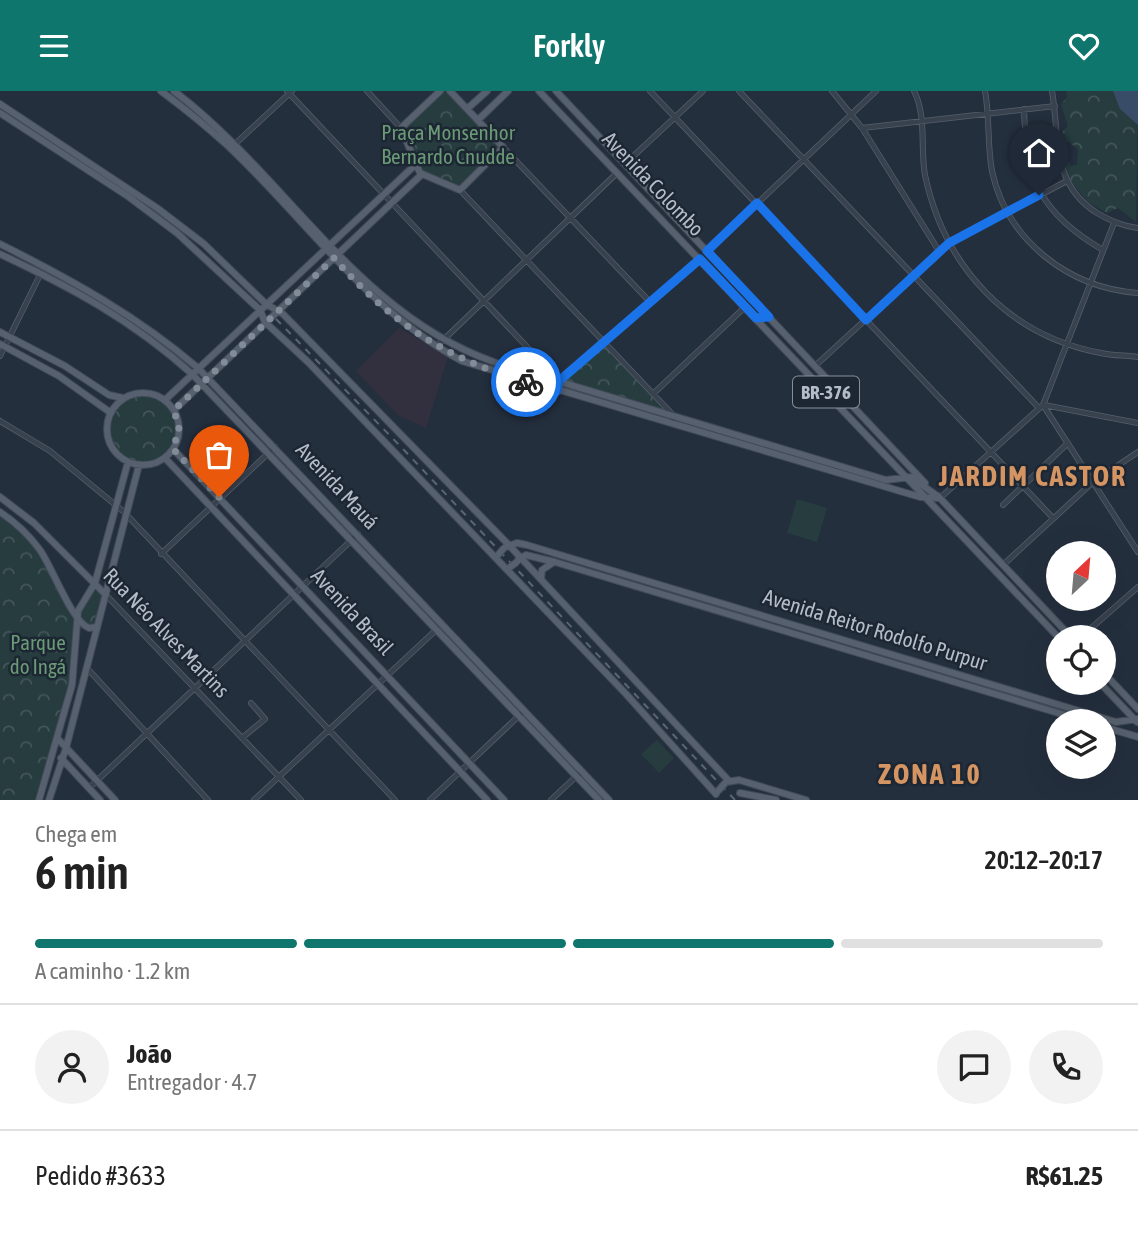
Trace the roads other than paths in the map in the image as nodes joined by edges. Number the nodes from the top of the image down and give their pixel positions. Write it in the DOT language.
graph roads {
  1 [pos="161,91"];
  2 [pos="174,91"];
  3 [pos="367,91"];
  4 [pos="440,91"];
  5 [pos="450,91"];
  6 [pos="487,91"];
  7 [pos="508,91"];
  8 [pos="539,91"];
  9 [pos="556,91"];
  10 [pos="650,91"];
  11 [pos="703,91"];
  12 [pos="739,91"];
  13 [pos="832,91"];
  14 [pos="876,91"];
  15 [pos="914,91"];
  16 [pos="985,91"];
  17 [pos="1052,91"];
  18 [pos="289,92"];
  19 [pos="0,104"];
  20 [pos="1055,106"];
  21 [pos="191,109"];
  22 [pos="467,109"];
  23 [pos="1024,109"];
  24 [pos="0,113"];
  25 [pos="852,113"];
  26 [pos="988,114"];
  27 [pos="675,118"];
  28 [pos="478,120"];
  29 [pos="922,120"];
  30 [pos="401,128"];
  31 [pos="862,128"];
  32 [pos="233,146"];
  33 [pos="503,147"];
  34 [pos="804,159"];
  35 [pos="626,163"];
  36 [pos="414,166"];
  37 [pos="617,173"];
  38 [pos="421,175"];
  39 [pos="1066,181"];
  40 [pos="460,190"];
  41 [pos="384,194"];
  42 [pos="1039,195"];
  43 [pos="391,202"];
  44 [pos="662,203"];
  45 [pos="757,203"];
  46 [pos="653,209"];
  47 [pos="668,210"];
  48 [pos="1009,213"];
  49 [pos="659,216"];
  50 [pos="570,217"];
  51 [pos="1114,223"];
  52 [pos="1138,228"];
  53 [pos="949,243"];
  54 [pos="0,244"];
  55 [pos="204,244"];
  56 [pos="327,247"];
  57 [pos="199,250"];
  58 [pos="707,251"];
  59 [pos="939,251"];
  60 [pos="1103,251"];
  61 [pos="0,254"];
  62 [pos="336,256"];
  63 [pos="526,259"];
  64 [pos="700,259"];
  65 [pos="45,267"];
  66 [pos="41,274"];
  67 [pos="913,274"];
  68 [pos="1090,284"];
  69 [pos="370,290"];
  70 [pos="1138,293"];
  71 [pos="92,296"];
  72 [pos="483,299"];
  73 [pos="650,302"];
  74 [pos="266,304"];
  75 [pos="745,307"];
  76 [pos="260,310"];
  77 [pos="278,310"];
  78 [pos="769,317"];
  79 [pos="756,318"];
  80 [pos="866,320"];
  81 [pos="265,322"];
  82 [pos="0,332"];
  83 [pos="10,337"];
  84 [pos="440,339"];
  85 [pos="605,341"];
  86 [pos="1068,344"];
  87 [pos="3,346"];
  88 [pos="436,347"];
  89 [pos="0,356"];
  90 [pos="1138,358"];
  91 [pos="816,366"];
  92 [pos="198,368"];
  93 [pos="192,374"];
  94 [pos="207,376"];
  95 [pos="559,381"];
  96 [pos="201,382"];
  97 [pos="557,391"];
  98 [pos="654,393"];
  99 [pos="123,398"];
  100 [pos="165,400"];
  101 [pos="1041,406"];
  102 [pos="1058,409"];
  103 [pos="174,410"];
  104 [pos="111,413"];
  105 [pos="674,416"];
  106 [pos="1051,416"];
  107 [pos="0,421"];
  108 [pos="1138,423"];
  109 [pos="672,424"];
  110 [pos="861,429"];
  111 [pos="878,433"];
  112 [pos="1068,443"];
  113 [pos="1138,445"];
  114 [pos="276,447"];
  115 [pos="173,449"];
  116 [pos="991,452"];
  117 [pos="1138,452"];
  118 [pos="269,453"];
  119 [pos="807,455"];
  120 [pos="1132,456"];
  121 [pos="165,458"];
  122 [pos="128,462"];
  123 [pos="805,463"];
  124 [pos="139,465"];
  125 [pos="906,476"];
  126 [pos="1093,482"];
  127 [pos="1023,485"];
  128 [pos="0,497"];
  129 [pos="219,497"];
  130 [pos="940,498"];
  131 [pos="928,499"];
  132 [pos="115,504"];
  133 [pos="211,505"];
  134 [pos="1003,505"];
  135 [pos="0,512"];
  136 [pos="124,512"];
  137 [pos="1053,518"];
  138 [pos="358,533"];
  139 [pos="351,540"];
  140 [pos="506,547"];
  141 [pos="1138,552"];
  142 [pos="161,554"];
  143 [pos="497,557"];
  144 [pos="519,560"];
  145 [pos="555,562"];
  146 [pos="1003,565"];
  147 [pos="507,566"];
  148 [pos="604,573"];
  149 [pos="542,581"];
  150 [pos="95,583"];
  151 [pos="302,585"];
  152 [pos="1138,587"];
  153 [pos="294,591"];
  154 [pos="106,594"];
  155 [pos="1034,611"];
  156 [pos="1050,615"];
  157 [pos="760,617"];
  158 [pos="76,619"];
  159 [pos="443,624"];
  160 [pos="1047,625"];
  161 [pos="1060,625"];
  162 [pos="1095,625"];
  163 [pos="97,627"];
  164 [pos="436,630"];
  165 [pos="243,641"];
  166 [pos="876,648"];
  167 [pos="873,656"];
  168 [pos="907,657"];
  169 [pos="928,664"];
  170 [pos="904,666"];
  171 [pos="86,667"];
  172 [pos="926,672"];
  173 [pos="387,675"];
  174 [pos="379,682"];
  175 [pos="999,686"];
  176 [pos="1116,686"];
  177 [pos="194,689"];
  178 [pos="996,694"];
  179 [pos="1111,695"];
  180 [pos="1114,695"];
  181 [pos="1125,695"];
  182 [pos="251,703"];
  183 [pos="1056,703"];
  184 [pos="1046,709"];
  185 [pos="1054,709"];
  186 [pos="1138,709"];
  187 [pos="524,711"];
  188 [pos="518,716"];
  189 [pos="1137,720"];
  190 [pos="327,730"];
  191 [pos="1116,731"];
  192 [pos="146,734"];
  193 [pos="1138,737"];
  194 [pos="242,738"];
  195 [pos="58,739"];
  196 [pos="66,748"];
  197 [pos="54,752"];
  198 [pos="62,759"];
  199 [pos="470,764"];
  200 [pos="461,772"];
  201 [pos="579,773"];
  202 [pos="279,777"];
  203 [pos="97,781"];
  204 [pos="728,782"];
  205 [pos="89,788"];
  206 [pos="739,796"];
  207 [pos="718,797"];
  208 [pos="772,799"];
  209 [pos="39,800"];
  210 [pos="49,800"];
  211 [pos="100,800"];
  212 [pos="115,800"];
  213 [pos="208,800"];
  214 [pos="254,800"];
  215 [pos="301,800"];
  216 [pos="395,800"];
  217 [pos="430,800"];
  218 [pos="487,800"];
  219 [pos="504,800"];
  220 [pos="551,800"];
  221 [pos="598,800"];
  222 [pos="609,800"];
  223 [pos="747,800"];
  224 [pos="806,800"];
  1 -- 21 [label="main road"];
  2 -- 21 [label="main road"];
  3 -- 30 [label="street"];
  4 -- 30 [label="main road"];
  5 -- 22 [label="main road"];
  6 -- 22 [label="main road"];
  7 -- 28 [label="main road"];
  8 -- 37 [label="main road, Avenida Colombo / BR-376"];
  9 -- 35 [label="main road, Avenida Colombo / BR-376"];
  10 -- 27 [label="street"];
  11 -- 27 [label="street"];
  12 -- 34 [label="street"];
  13 -- 25 [label="street"];
  14 -- 25 [label="street"];
  15 -- 29 [label="street"];
  16 -- 26 [label="street"];
  17 -- 20 [label="street"];
  18 -- 32 [label="street"];
  18 -- 41 [label="street"];
  19 -- 55 [label="main road"];
  20 -- 23 [label="street"];
  20 -- 39 [label="street"];
  21 -- 32 [label="main road"];
  22 -- 28 [label="main road"];
  23 -- 26 [label="street"];
  23 -- 42 [label="street"];
  24 -- 57 [label="main road"];
  25 -- 31 [label="street"];
  25 -- 34 [label="street"];
  26 -- 29 [label="street"];
  26 -- 48 [label="street"];
  27 -- 35 [label="street"];
  27 -- 45 [label="street"];
  28 -- 33 [label="main road"];
  29 -- 31 [label="street"];
  29 -- 53 [label="street"];
  30 -- 36 [label="main road"];
  31 -- 59 [label="street"];
  32 -- 56 [label="main road"];
  33 -- 40 [label="main road"];
  33 -- 50 [label="street"];
  34 -- 45 [label="street"];
  34 -- 67 [label="street"];
  35 -- 44 [label="main road, Avenida Colombo / BR-376"];
  36 -- 38 [label="main road"];
  36 -- 41 [label="main road"];
  37 -- 46 [label="main road, Avenida Colombo / BR-376"];
  37 -- 50 [label="street"];
  38 -- 40 [label="main road"];
  38 -- 43 [label="main road"];
  39 -- 42 [label="street"];
  39 -- 51 [label="street"];
  40 -- 63 [label="street"];
  41 -- 43 [label="street"];
  41 -- 56 [label="main road"];
  42 -- 48 [label="street"];
  42 -- 60 [label="street"];
  43 -- 62 [label="main road"];
  43 -- 72 [label="street"];
  44 -- 46 [label="main road"];
  44 -- 47 [label="main road, Avenida Colombo / BR-376"];
  45 -- 58 [label="street"];
  45 -- 80 [label="street"];
  46 -- 49 [label="main road, Avenida Colombo / BR-376"];
  47 -- 49 [label="main road"];
  47 -- 58 [label="main road, Avenida Colombo / BR-376"];
  48 -- 53 [label="street"];
  48 -- 68 [label="street"];
  49 -- 64 [label="main road, Avenida Colombo / BR-376"];
  50 -- 63 [label="street"];
  50 -- 73 [label="street"];
  51 -- 52 [label="street"];
  51 -- 60 [label="street"];
  53 -- 59 [label="street"];
  53 -- 86 [label="street"];
  54 -- 65 [label="main road, Avenida Mauá"];
  55 -- 57 [label="main road"];
  55 -- 74 [label="main road"];
  56 -- 62 [label="main road"];
  56 -- 74 [label="main road"];
  57 -- 76 [label="main road"];
  58 -- 78 [label="main road, Avenida Colombo / BR-376"];
  59 -- 67 [label="street"];
  60 -- 68 [label="street"];
  61 -- 66 [label="main road, Avenida Mauá"];
  62 -- 69 [label="main road"];
  62 -- 77 [label="main road"];
  63 -- 72 [label="street"];
  63 -- 85 [label="street"];
  64 -- 73 [label="street"];
  64 -- 75 [label="main road, Avenida Colombo / BR-376"];
  65 -- 66 [label="street"];
  65 -- 71 [label="main road, Avenida Mauá"];
  66 -- 71 [label="main road, Avenida Mauá"];
  66 -- 83 [label="street"];
  67 -- 80 [label="street"];
  67 -- 101 [label="street"];
  68 -- 70 [label="street"];
  68 -- 86 [label="street"];
  69 -- 84 [label="main road"];
  69 -- 88 [label="main road"];
  71 -- 92 [label="main road, Avenida Mauá"];
  71 -- 93 [label="main road, Avenida Mauá"];
  72 -- 84 [label="street"];
  72 -- 95 [label="street"];
  73 -- 85 [label="street"];
  74 -- 76 [label="main road"];
  74 -- 77 [label="main road"];
  75 -- 79 [label="main road, Avenida Colombo / BR-376"];
  75 -- 98 [label="street"];
  76 -- 81 [label="main road"];
  76 -- 92 [label="main road"];
  77 -- 81 [label="main road"];
  77 -- 140 [label="main road"];
  78 -- 79 [label="main road"];
  78 -- 91 [label="main road, Avenida Colombo / BR-376"];
  79 -- 110 [label="main road, Avenida Colombo / BR-376"];
  80 -- 91 [label="street"];
  80 -- 116 [label="street"];
  81 -- 94 [label="main road"];
  81 -- 143 [label="main road"];
  82 -- 83 [label="main road"];
  83 -- 87 [label="street"];
  83 -- 99 [label="main road"];
  84 -- 88 [label="street"];
  84 -- 95 [label="main road"];
  85 -- 95 [label="street"];
  85 -- 98 [label="street"];
  86 -- 90 [label="street"];
  86 -- 101 [label="street"];
  87 -- 89 [label="street"];
  87 -- 104 [label="main road"];
  88 -- 97 [label="main road"];
  91 -- 111 [label="main road, Avenida Colombo / BR-376"];
  92 -- 93 [label="main road"];
  92 -- 94 [label="main road, Avenida Mauá"];
  93 -- 96 [label="main road, Avenida Mauá"];
  93 -- 100 [label="main road"];
  94 -- 96 [label="main road"];
  94 -- 114 [label="main road, Avenida Mauá"];
  95 -- 97 [label="street"];
  95 -- 105 [label="main road"];
  96 -- 103 [label="main road"];
  96 -- 118 [label="main road, Avenida Mauá"];
  97 -- 109 [label="main road"];
  98 -- 105 [label="street"];
  99 -- 100 [label="main road"];
  99 -- 104 [label="main road"];
  100 -- 103 [label="main road"];
  101 -- 102 [label="street"];
  101 -- 106 [label="street"];
  101 -- 116 [label="street"];
  102 -- 106 [label="street"];
  102 -- 108 [label="street"];
  103 -- 115 [label="main road"];
  104 -- 122 [label="main road"];
  105 -- 109 [label="street"];
  105 -- 119 [label="main road"];
  106 -- 112 [label="street"];
  107 -- 132 [label="street"];
  109 -- 123 [label="main road"];
  110 -- 111 [label="main road"];
  110 -- 125 [label="main road, Avenida Colombo / BR-376"];
  111 -- 130 [label="main road, Avenida Colombo / BR-376"];
  112 -- 126 [label="street"];
  112 -- 127 [label="street"];
  113 -- 120 [label="street"];
  114 -- 118 [label="street"];
  114 -- 138 [label="main road, Avenida Mauá"];
  115 -- 121 [label="main road"];
  115 -- 129 [label="main road, Avenida Brasil"];
  116 -- 127 [label="street"];
  116 -- 130 [label="street"];
  117 -- 120 [label="street"];
  118 -- 129 [label="street"];
  118 -- 139 [label="main road, Avenida Mauá"];
  119 -- 123 [label="main road"];
  119 -- 125 [label="main road"];
  120 -- 126 [label="street"];
  121 -- 124 [label="main road"];
  121 -- 133 [label="main road, Avenida Brasil"];
  122 -- 124 [label="main road"];
  122 -- 132 [label="main road"];
  123 -- 131 [label="main road"];
  124 -- 136 [label="main road"];
  125 -- 130 [label="main road"];
  125 -- 131 [label="main road, Avenida Colombo / BR-376"];
  126 -- 137 [label="street"];
  126 -- 141 [label="street"];
  127 -- 134 [label="street"];
  127 -- 137 [label="street"];
  128 -- 150 [label="main road, Rua Néo Alves Martins"];
  129 -- 133 [label="street"];
  129 -- 151 [label="main road, Avenida Brasil"];
  130 -- 131 [label="main road"];
  130 -- 146 [label="main road, Avenida Colombo / BR-376"];
  131 -- 155 [label="main road, Avenida Colombo / BR-376"];
  132 -- 136 [label="street"];
  132 -- 150 [label="main road"];
  133 -- 142 [label="street"];
  133 -- 153 [label="main road, Avenida Brasil"];
  135 -- 158 [label="main road"];
  136 -- 142 [label="street"];
  136 -- 154 [label="main road"];
  137 -- 146 [label="street"];
  138 -- 139 [label="street"];
  138 -- 159 [label="main road, Avenida Mauá"];
  139 -- 151 [label="street"];
  139 -- 164 [label="main road, Avenida Mauá"];
  140 -- 143 [label="main road, bridge"];
  140 -- 144 [label="main road"];
  140 -- 148 [label="main road"];
  142 -- 165 [label="street"];
  143 -- 147 [label="main road"];
  144 -- 145 [label="main road"];
  144 -- 147 [label="main road, bridge"];
  144 -- 149 [label="main road"];
  145 -- 148 [label="main road"];
  145 -- 149 [label="main road"];
  146 -- 156 [label="main road, Avenida Colombo / BR-376"];
  147 -- 207 [label="main road"];
  148 -- 157 [label="main road, Avenida Reitor Rodolfo Purpur"];
  149 -- 204 [label="main road"];
  150 -- 154 [label="main road, Rua Néo Alves Martins"];
  150 -- 158 [label="main road"];
  151 -- 153 [label="street"];
  151 -- 173 [label="main road, Avenida Brasil"];
  152 -- 162 [label="street"];
  153 -- 165 [label="street"];
  153 -- 174 [label="main road, Avenida Brasil"];
  154 -- 163 [label="main road"];
  154 -- 177 [label="street, Rua Néo Alves Martins"];
  155 -- 156 [label="main road"];
  155 -- 160 [label="main road, Avenida Colombo / BR-376"];
  156 -- 161 [label="main road, Avenida Colombo / BR-376"];
  157 -- 166 [label="main road, Avenida Reitor Rodolfo Purpur"];
  157 -- 167 [label="main road, Avenida Reitor Rodolfo Purpur"];
  158 -- 163 [label="main road"];
  158 -- 195 [label="main road"];
  159 -- 164 [label="street"];
  159 -- 187 [label="main road, Avenida Mauá"];
  163 -- 171 [label="main road"];
  164 -- 173 [label="street"];
  164 -- 188 [label="main road, Avenida Mauá"];
  165 -- 177 [label="street"];
  165 -- 190 [label="street"];
  166 -- 167 [label="main road"];
  166 -- 168 [label="main road, Avenida Reitor Rodolfo Purpur"];
  167 -- 170 [label="main road, Avenida Reitor Rodolfo Purpur"];
  168 -- 169 [label="main road, Avenida Reitor Rodolfo Purpur"];
  168 -- 170 [label="main road"];
  169 -- 172 [label="main road"];
  169 -- 175 [label="main road, Avenida Reitor Rodolfo Purpur"];
  170 -- 172 [label="main road, Avenida Reitor Rodolfo Purpur"];
  171 -- 192 [label="street"];
  171 -- 196 [label="main road"];
  172 -- 178 [label="main road, Avenida Reitor Rodolfo Purpur"];
  173 -- 174 [label="street"];
  173 -- 199 [label="main road, Avenida Brasil"];
  174 -- 190 [label="street"];
  174 -- 200 [label="main road, Avenida Brasil"];
  175 -- 178 [label="main road"];
  175 -- 183 [label="main road, Avenida Reitor Rodolfo Purpur"];
  176 -- 181 [label="main road"];
  177 -- 192 [label="street"];
  177 -- 194 [label="street, Rua Néo Alves Martins"];
  178 -- 184 [label="main road, Avenida Reitor Rodolfo Purpur"];
  179 -- 189 [label="main road"];
  180 -- 181 [label="main road"];
  181 -- 186 [label="main road"];
  182 -- 194 [label="street"];
  183 -- 185 [label="main road"];
  183 -- 189 [label="main road, Avenida Reitor Rodolfo Purpur"];
  187 -- 188 [label="street"];
  187 -- 201 [label="main road, Avenida Mauá"];
  188 -- 199 [label="street"];
  188 -- 201 [label="main road, Avenida Mauá"];
  190 -- 202 [label="street"];
  190 -- 216 [label="street"];
  191 -- 193 [label="main road"];
  192 -- 203 [label="street"];
  192 -- 213 [label="street"];
  194 -- 202 [label="street, Rua Néo Alves Martins"];
  195 -- 196 [label="main road"];
  195 -- 197 [label="main road"];
  196 -- 198 [label="main road"];
  196 -- 203 [label="main road"];
  197 -- 198 [label="main road"];
  197 -- 209 [label="main road"];
  198 -- 205 [label="main road"];
  198 -- 210 [label="main road"];
  199 -- 200 [label="street"];
  199 -- 219 [label="main road, Avenida Brasil"];
  200 -- 217 [label="street"];
  200 -- 218 [label="main road, Avenida Brasil"];
  201 -- 220 [label="street"];
  201 -- 221 [label="main road, Avenida Mauá"];
  201 -- 222 [label="main road, Avenida Mauá"];
  202 -- 214 [label="street"];
  202 -- 215 [label="street, Rua Néo Alves Martins"];
  203 -- 205 [label="street"];
  203 -- 212 [label="main road"];
  204 -- 206 [label="main road"];
  204 -- 207 [label="main road, bridge"];
  204 -- 224 [label="main road"];
  205 -- 211 [label="main road"];
  206 -- 208 [label="main road"];
  206 -- 223 [label="main road"];
}
